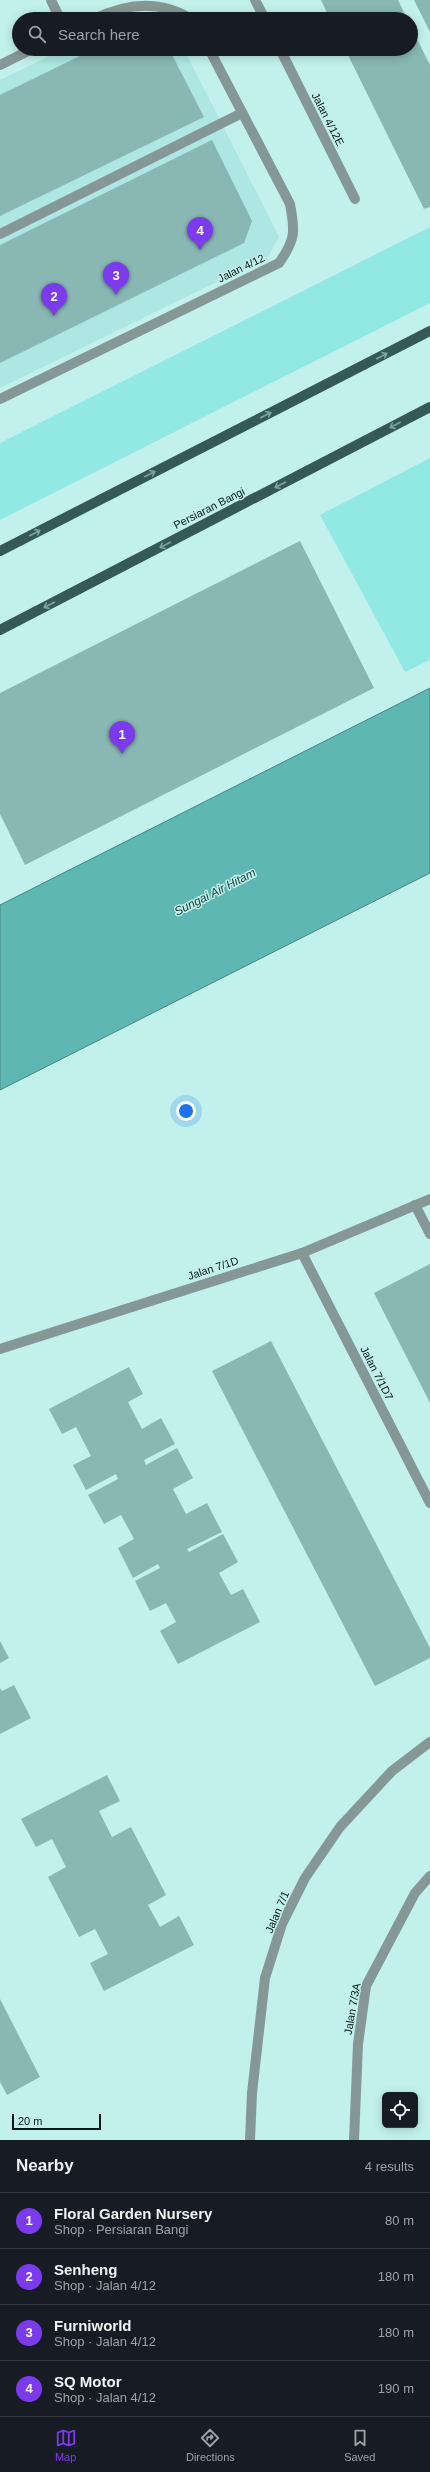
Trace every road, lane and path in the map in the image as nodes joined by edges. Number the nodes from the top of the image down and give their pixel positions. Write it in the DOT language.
graph roads {
  1 [pos="51,0"];
  2 [pos="255,0"];
  3 [pos="57,12"];
  4 [pos="110,12"];
  5 [pos="183,12"];
  6 [pos="261,12"];
  7 [pos="18,56"];
  8 [pos="213,56"];
  9 [pos="284,56"];
  10 [pos="0,65"];
  11 [pos="242,113"];
  12 [pos="355,199"];
  13 [pos="0,234"];
  14 [pos="430,331"];
  15 [pos="0,399"];
  16 [pos="430,407"];
  17 [pos="0,551"];
  18 [pos="0,630"];
  19 [pos="430,1198"];
  20 [pos="415,1205"];
  21 [pos="430,1234"];
  22 [pos="302,1253"];
  23 [pos="0,1349"];
  24 [pos="430,1503"];
  25 [pos="430,1742"];
  26 [pos="430,1876"];
  27 [pos="250,2140"];
  28 [pos="354,2140"];
  1 -- 3 [label="street"];
  2 -- 6 [label="street"];
  4 -- 5 [label="street"];
  7 -- 10 [label="street"];
  8 -- 11 [label="street, Jalan 4/12"];
  9 -- 12 [label="street, Jalan 4/12E"];
  11 -- 13 [label="street"];
  11 -- 15 [label="street, Jalan 4/12"];
  17 -- 14 [label="main road, one-way"];
  16 -- 18 [label="main road, Persiaran Bangi, one-way"];
  19 -- 20 [label="street, Jalan 7/1D"];
  20 -- 21 [label="street"];
  20 -- 22 [label="street, Jalan 7/1D"];
  22 -- 23 [label="street, Jalan 7/1D"];
  22 -- 24 [label="street, Jalan 7/1D7"];
  25 -- 27 [label="street, Jalan 7/1"];
  26 -- 28 [label="street, Jalan 7/3A"];
}
